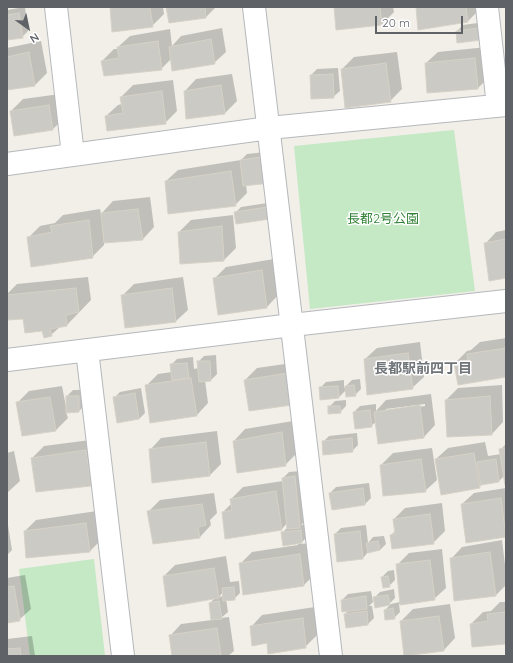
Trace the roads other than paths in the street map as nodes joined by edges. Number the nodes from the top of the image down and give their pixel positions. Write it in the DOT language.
graph roads {
  1 [pos="56,7"];
  2 [pos="254,7"];
  3 [pos="487,7"];
  4 [pos="502,105"];
  5 [pos="269,128"];
  6 [pos="73,155"];
  7 [pos="7,164"];
  8 [pos="506,301"];
  9 [pos="292,325"];
  10 [pos="87,350"];
  11 [pos="7,360"];
  12 [pos="123,656"];
  13 [pos="331,656"];
  1 -- 6 [label="street"];
  2 -- 5 [label="street"];
  3 -- 4 [label="street"];
  4 -- 5 [label="street"];
  5 -- 6 [label="street"];
  5 -- 9 [label="street"];
  6 -- 7 [label="street"];
  8 -- 9 [label="street"];
  9 -- 10 [label="street"];
  9 -- 13 [label="street"];
  10 -- 11 [label="street"];
  10 -- 12 [label="street"];
}
